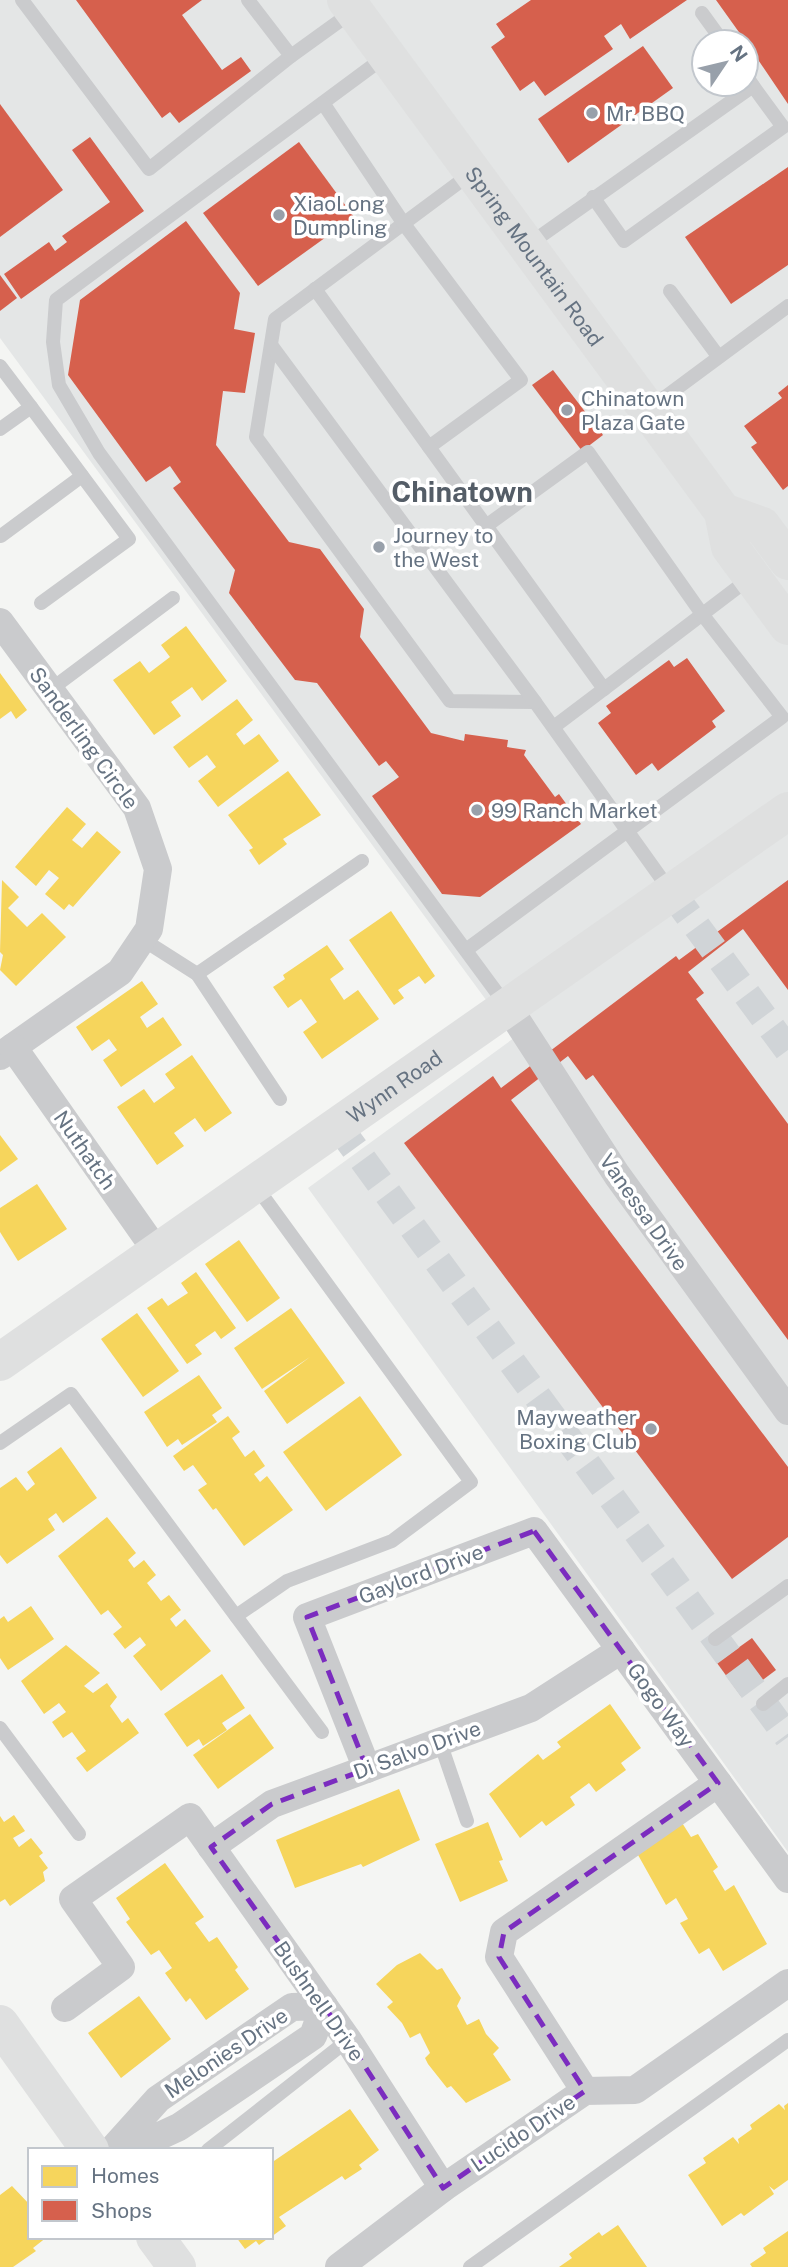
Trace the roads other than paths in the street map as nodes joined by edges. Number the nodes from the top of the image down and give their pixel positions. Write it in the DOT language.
graph roads {
  1 [pos="22,0"];
  2 [pos="248,0"];
  3 [pos="350,5"];
  4 [pos="702,13"];
  5 [pos="713,28"];
  6 [pos="291,56"];
  7 [pos="387,56"];
  8 [pos="760,95"];
  9 [pos="727,98"];
  10 [pos="323,103"];
  11 [pos="473,172"];
  12 [pos="593,197"];
  13 [pos="404,224"];
  14 [pos="527,246"];
  15 [pos="315,289"];
  16 [pos="670,291"];
  17 [pos="788,306"];
  18 [pos="271,345"];
  19 [pos="718,356"];
  20 [pos="0,366"];
  21 [pos="30,407"];
  22 [pos="648,410"];
  23 [pos="0,429"];
  24 [pos="429,447"];
  25 [pos="82,476"];
  26 [pos="723,512"];
  27 [pos="485,526"];
  28 [pos="1,536"];
  29 [pos="783,544"];
  30 [pos="751,576"];
  31 [pos="173,598"];
  32 [pos="41,603"];
  33 [pos="702,614"];
  34 [pos="0,622"];
  35 [pos="788,626"];
  36 [pos="604,689"];
  37 [pos="50,690"];
  38 [pos="535,702"];
  39 [pos="555,726"];
  40 [pos="788,811"];
  41 [pos="630,831"];
  42 [pos="362,861"];
  43 [pos="671,893"];
  44 [pos="142,939"];
  45 [pos="466,950"];
  46 [pos="197,974"];
  47 [pos="508,1007"];
  48 [pos="7,1051"];
  49 [pos="280,1099"];
  50 [pos="255,1184"];
  51 [pos="157,1252"];
  52 [pos="0,1362"];
  53 [pos="788,1411"];
  54 [pos="0,1443"];
  55 [pos="534,1531"];
  56 [pos="788,1586"];
  57 [pos="236,1616"];
  58 [pos="715,1639"];
  59 [pos="621,1650"];
  60 [pos="788,1684"];
  61 [pos="763,1704"];
  62 [pos="0,1728"];
  63 [pos="322,1732"];
  64 [pos="440,1742"];
  65 [pos="367,1769"];
  66 [pos="718,1783"];
  67 [pos="467,1821"];
  68 [pos="79,1834"];
  69 [pos="211,1847"];
  70 [pos="788,1879"];
  71 [pos="788,1983"];
  72 [pos="324,2006"];
  73 [pos="65,2008"];
  74 [pos="0,2024"];
  75 [pos="348,2040"];
  76 [pos="788,2040"];
  77 [pos="585,2091"];
  78 [pos="169,2113"];
  79 [pos="89,2148"];
  80 [pos="115,2148"];
  81 [pos="131,2148"];
  82 [pos="211,2148"];
  83 [pos="443,2188"];
  84 [pos="156,2239"];
  85 [pos="177,2267"];
  86 [pos="339,2267"];
  87 [pos="470,2267"];
  1 -- 6 [label="lane"];
  2 -- 6 [label="lane"];
  3 -- 6 [label="lane"];
  3 -- 7 [label="main road, Spring Mountain Road"];
  4 -- 5 [label="lane"];
  7 -- 10 [label="lane"];
  7 -- 11 [label="main road, Spring Mountain Road"];
  8 -- 12 [label="lane"];
  9 -- 12 [label="lane"];
  10 -- 13 [label="lane"];
  10 -- 45 [label="lane"];
  11 -- 13 [label="lane"];
  11 -- 14 [label="main road, Spring Mountain Road"];
  12 -- 14 [label="lane"];
  13 -- 15 [label="lane"];
  13 -- 24 [label="lane"];
  14 -- 22 [label="main road, Spring Mountain Road"];
  15 -- 18 [label="lane"];
  15 -- 24 [label="lane"];
  16 -- 19 [label="lane"];
  17 -- 19 [label="lane"];
  18 -- 38 [label="lane"];
  18 -- 38 [label="lane"];
  19 -- 22 [label="lane"];
  20 -- 21 [label="lane"];
  21 -- 23 [label="lane"];
  21 -- 25 [label="lane"];
  22 -- 26 [label="main road, Spring Mountain Road"];
  24 -- 27 [label="lane"];
  25 -- 28 [label="lane"];
  25 -- 32 [label="lane"];
  26 -- 29 [label="main road"];
  26 -- 30 [label="main road, Spring Mountain Road"];
  27 -- 33 [label="lane"];
  27 -- 36 [label="lane"];
  30 -- 33 [label="lane"];
  30 -- 35 [label="main road, Spring Mountain Road"];
  31 -- 37 [label="lane"];
  33 -- 36 [label="lane"];
  33 -- 41 [label="lane"];
  34 -- 37 [label="street, Sanderling Circle"];
  36 -- 39 [label="lane"];
  37 -- 44 [label="street, Sanderling Circle"];
  38 -- 39 [label="lane"];
  39 -- 41 [label="lane"];
  40 -- 43 [label="main road, Wynn Road"];
  41 -- 43 [label="lane"];
  41 -- 45 [label="lane"];
  42 -- 46 [label="lane"];
  43 -- 47 [label="main road, Wynn Road"];
  44 -- 46 [label="lane"];
  44 -- 48 [label="street, Sanderling Circle"];
  45 -- 47 [label="lane"];
  46 -- 49 [label="lane"];
  47 -- 50 [label="main road, Wynn Road"];
  47 -- 53 [label="street, Vanessa Drive"];
  48 -- 51 [label="street, Nuthatch"];
  50 -- 51 [label="main road, Wynn Road"];
  50 -- 57 [label="lane"];
  51 -- 52 [label="main road, Wynn Road"];
  54 -- 57 [label="lane"];
  55 -- 59 [label="street, Gogo Way"];
  55 -- 65 [label="street, Gaylord Drive"];
  56 -- 58 [label="lane"];
  57 -- 63 [label="lane"];
  59 -- 64 [label="street, Di Salvo Drive"];
  59 -- 66 [label="street, Gogo Way"];
  60 -- 61 [label="lane"];
  62 -- 68 [label="lane"];
  64 -- 65 [label="street, Di Salvo Drive"];
  64 -- 67 [label="lane"];
  65 -- 69 [label="street, Di Salvo Drive"];
  66 -- 70 [label="street, Gogo Way"];
  66 -- 77 [label="street"];
  69 -- 72 [label="street, Bushnell Drive"];
  69 -- 73 [label="street, Bushnell Drive"];
  71 -- 77 [label="street, Lucido Drive"];
  72 -- 75 [label="street, Bushnell Drive"];
  72 -- 78 [label="street, Melonies Drive"];
  74 -- 79 [label="main road"];
  75 -- 82 [label="lane"];
  75 -- 83 [label="street, Bushnell Drive"];
  76 -- 87 [label="lane"];
  77 -- 83 [label="street, Lucido Drive"];
  78 -- 80 [label="street, Melonies Drive"];
  78 -- 81 [label="street, Melonies Drive"];
  83 -- 86 [label="street, Lucido Drive"];
  84 -- 85 [label="main road"];
}
